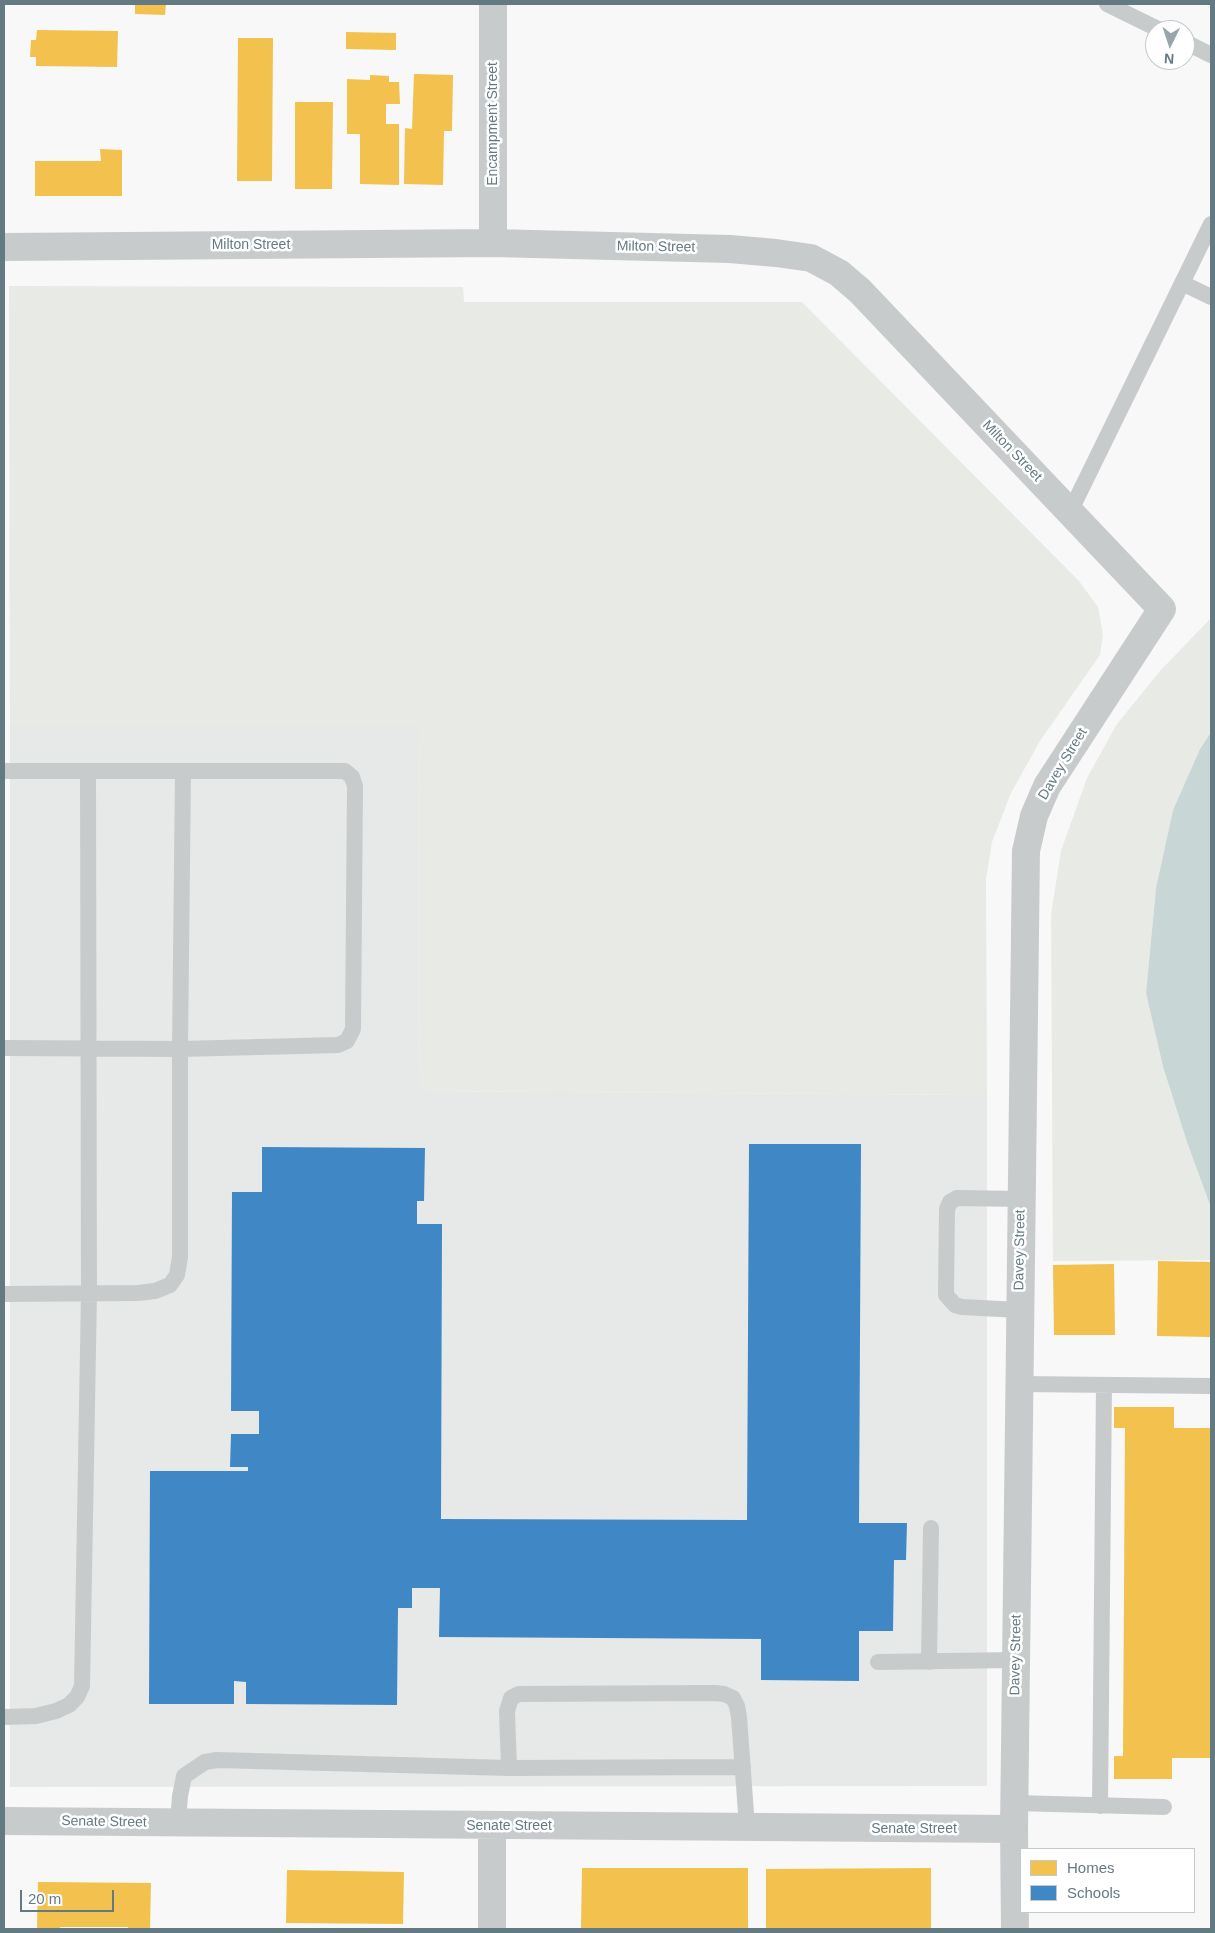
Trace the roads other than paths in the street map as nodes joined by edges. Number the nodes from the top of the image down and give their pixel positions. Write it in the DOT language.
graph roads {
  1 [pos="493,4"];
  2 [pos="1106,4"];
  3 [pos="1145,23"];
  4 [pos="1195,47"];
  5 [pos="1211,55"];
  6 [pos="1211,224"];
  7 [pos="493,244"];
  8 [pos="4,247"];
  9 [pos="1182,283"];
  10 [pos="1211,297"];
  11 [pos="1070,512"];
  12 [pos="1162,609"];
  13 [pos="4,771"];
  14 [pos="88,771"];
  15 [pos="183,771"];
  16 [pos="4,1048"];
  17 [pos="88,1048"];
  18 [pos="180,1048"];
  19 [pos="1021,1199"];
  20 [pos="88,1293"];
  21 [pos="4,1294"];
  22 [pos="1019,1310"];
  23 [pos="1019,1384"];
  24 [pos="1104,1386"];
  25 [pos="1211,1386"];
  26 [pos="931,1528"];
  27 [pos="1016,1660"];
  28 [pos="878,1662"];
  29 [pos="929,1662"];
  30 [pos="4,1717"];
  31 [pos="743,1767"];
  32 [pos="509,1768"];
  33 [pos="1100,1806"];
  34 [pos="1164,1808"];
  35 [pos="1014,1816"];
  36 [pos="4,1821"];
  37 [pos="178,1822"];
  38 [pos="492,1826"];
  39 [pos="747,1828"];
  40 [pos="492,1929"];
  41 [pos="1015,1929"];
  1 -- 7 [label="street, Encampment Street"];
  2 -- 3 [label="lane"];
  4 -- 5 [label="lane"];
  6 -- 9 [label="lane"];
  7 -- 8 [label="street, Milton Street"];
  7 -- 11 [label="street, Milton Street"];
  9 -- 10 [label="lane"];
  9 -- 11 [label="lane"];
  11 -- 12 [label="street, Milton Street"];
  12 -- 19 [label="street, Davey Street"];
  13 -- 14 [label="lane"];
  14 -- 15 [label="lane"];
  14 -- 17 [label="lane"];
  15 -- 18 [label="lane"];
  15 -- 18 [label="lane"];
  16 -- 17 [label="lane"];
  17 -- 18 [label="lane"];
  17 -- 20 [label="lane"];
  18 -- 20 [label="lane"];
  19 -- 22 [label="street, Davey Street"];
  19 -- 22 [label="lane"];
  20 -- 21 [label="lane"];
  20 -- 30 [label="lane"];
  22 -- 23 [label="street, Davey Street"];
  23 -- 24 [label="lane"];
  23 -- 27 [label="street, Davey Street"];
  24 -- 25 [label="lane"];
  24 -- 33 [label="lane"];
  26 -- 29 [label="lane"];
  27 -- 29 [label="lane"];
  27 -- 35 [label="street, Davey Street"];
  28 -- 29 [label="lane"];
  31 -- 32 [label="lane"];
  31 -- 32 [label="lane"];
  31 -- 39 [label="lane"];
  32 -- 37 [label="lane"];
  33 -- 34 [label="lane"];
  33 -- 35 [label="lane"];
  35 -- 39 [label="street, Senate Street"];
  35 -- 41 [label="street, Davey Street"];
  36 -- 37 [label="street, Senate Street"];
  37 -- 38 [label="street, Senate Street"];
  38 -- 39 [label="street, Senate Street"];
  38 -- 40 [label="street"];
}
